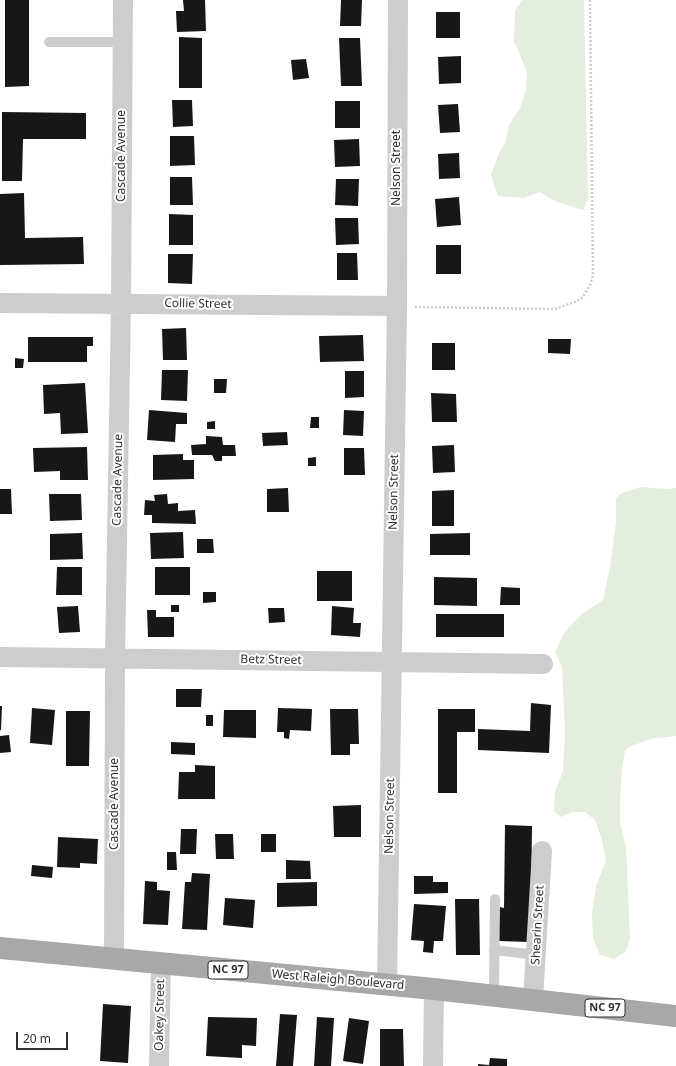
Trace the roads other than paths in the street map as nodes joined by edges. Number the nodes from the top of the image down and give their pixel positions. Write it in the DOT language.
graph roads {
  1 [pos="123,0"];
  2 [pos="398,0"];
  3 [pos="49,42"];
  4 [pos="123,42"];
  5 [pos="0,303"];
  6 [pos="121,304"];
  7 [pos="397,306"];
  8 [pos="0,657"];
  9 [pos="115,658"];
  10 [pos="392,661"];
  11 [pos="543,664"];
  12 [pos="542,851"];
  13 [pos="495,899"];
  14 [pos="0,948"];
  15 [pos="494,950"];
  16 [pos="537,955"];
  17 [pos="114,959"];
  18 [pos="161,964"];
  19 [pos="387,984"];
  20 [pos="434,989"];
  21 [pos="494,995"];
  22 [pos="533,1000"];
  23 [pos="676,1016"];
  24 [pos="159,1066"];
  25 [pos="433,1066"];
  1 -- 4 [label="street, Cascade Avenue"];
  2 -- 7 [label="street, Nelson Street"];
  3 -- 4 [label="lane"];
  4 -- 6 [label="street, Cascade Avenue"];
  5 -- 6 [label="street, Collie Street"];
  6 -- 7 [label="street, Collie Street"];
  6 -- 9 [label="street, Cascade Avenue"];
  7 -- 10 [label="street, Nelson Street"];
  8 -- 9 [label="street, Betz Street"];
  9 -- 10 [label="street, Betz Street"];
  9 -- 17 [label="street, Cascade Avenue"];
  10 -- 11 [label="street, Betz Street"];
  10 -- 19 [label="street, Nelson Street"];
  12 -- 16 [label="street, Shearin Street"];
  13 -- 15 [label="lane"];
  14 -- 17 [label="main road, West Raleigh Boulevard / NC 97"];
  15 -- 16 [label="lane"];
  15 -- 21 [label="lane"];
  16 -- 22 [label="street, Shearin Street"];
  17 -- 18 [label="main road, West Raleigh Boulevard / NC 97"];
  18 -- 19 [label="main road, West Raleigh Boulevard / NC 97"];
  18 -- 24 [label="street, Oakey Street"];
  19 -- 20 [label="main road, West Raleigh Boulevard / NC 97"];
  20 -- 21 [label="main road, West Raleigh Boulevard / NC 97"];
  20 -- 25 [label="street"];
  21 -- 22 [label="main road, West Raleigh Boulevard / NC 97"];
  22 -- 23 [label="main road, West Raleigh Boulevard / NC 97"];
}
